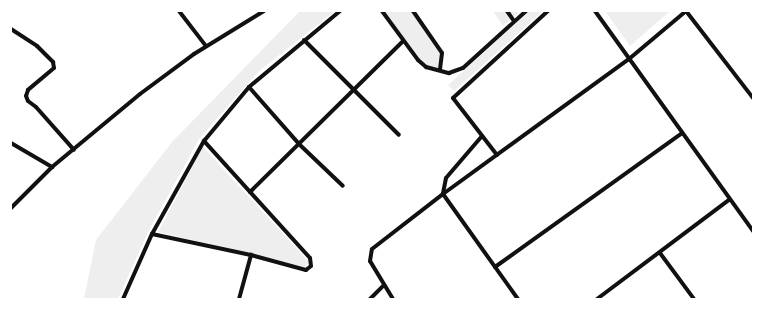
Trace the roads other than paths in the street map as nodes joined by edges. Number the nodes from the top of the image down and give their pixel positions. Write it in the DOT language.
graph roads {
  1 [pos="179,11"];
  2 [pos="264,11"];
  3 [pos="340,11"];
  4 [pos="382,11"];
  5 [pos="413,11"];
  6 [pos="507,11"];
  7 [pos="526,11"];
  8 [pos="548,11"];
  9 [pos="595,11"];
  10 [pos="686,11"];
  11 [pos="514,21"];
  12 [pos="11,29"];
  13 [pos="304,40"];
  14 [pos="402,42"];
  15 [pos="206,46"];
  16 [pos="629,59"];
  17 [pos="440,70"];
  18 [pos="249,87"];
  19 [pos="353,91"];
  20 [pos="753,98"];
  21 [pos="682,133"];
  22 [pos="399,135"];
  23 [pos="482,136"];
  24 [pos="204,141"];
  25 [pos="11,144"];
  26 [pos="300,145"];
  27 [pos="74,150"];
  28 [pos="497,155"];
  29 [pos="52,168"];
  30 [pos="343,186"];
  31 [pos="250,192"];
  32 [pos="443,194"];
  33 [pos="730,200"];
  34 [pos="11,208"];
  35 [pos="753,230"];
  36 [pos="152,234"];
  37 [pos="660,253"];
  38 [pos="251,255"];
  39 [pos="496,267"];
  40 [pos="384,285"];
  41 [pos="125,299"];
  42 [pos="238,299"];
  43 [pos="370,299"];
  44 [pos="393,299"];
  45 [pos="518,299"];
  46 [pos="597,299"];
  47 [pos="694,299"];
  1 -- 15 [label="street"];
  2 -- 15 [label="street"];
  3 -- 13 [label="street"];
  4 -- 14 [label="street"];
  5 -- 17 [label="street"];
  6 -- 11 [label="street"];
  7 -- 11 [label="street"];
  8 -- 23 [label="street"];
  9 -- 16 [label="street"];
  10 -- 16 [label="street"];
  10 -- 20 [label="street"];
  11 -- 17 [label="street"];
  12 -- 27 [label="street"];
  13 -- 18 [label="street"];
  13 -- 19 [label="street"];
  14 -- 17 [label="street"];
  14 -- 19 [label="street"];
  15 -- 27 [label="street"];
  16 -- 21 [label="street"];
  16 -- 28 [label="street"];
  18 -- 24 [label="street"];
  18 -- 26 [label="street"];
  19 -- 22 [label="street"];
  19 -- 26 [label="street"];
  21 -- 33 [label="street"];
  21 -- 39 [label="street"];
  23 -- 28 [label="street"];
  23 -- 32 [label="street"];
  24 -- 31 [label="street"];
  24 -- 36 [label="street"];
  25 -- 29 [label="street"];
  26 -- 30 [label="street"];
  26 -- 31 [label="street"];
  27 -- 29 [label="street"];
  28 -- 32 [label="street"];
  29 -- 34 [label="street"];
  31 -- 38 [label="street"];
  32 -- 39 [label="street"];
  32 -- 40 [label="street"];
  33 -- 35 [label="street"];
  33 -- 37 [label="street"];
  36 -- 38 [label="street"];
  36 -- 41 [label="street"];
  37 -- 46 [label="street"];
  37 -- 47 [label="street"];
  38 -- 42 [label="street"];
  39 -- 45 [label="street"];
  40 -- 43 [label="street"];
  40 -- 44 [label="street"];
}
